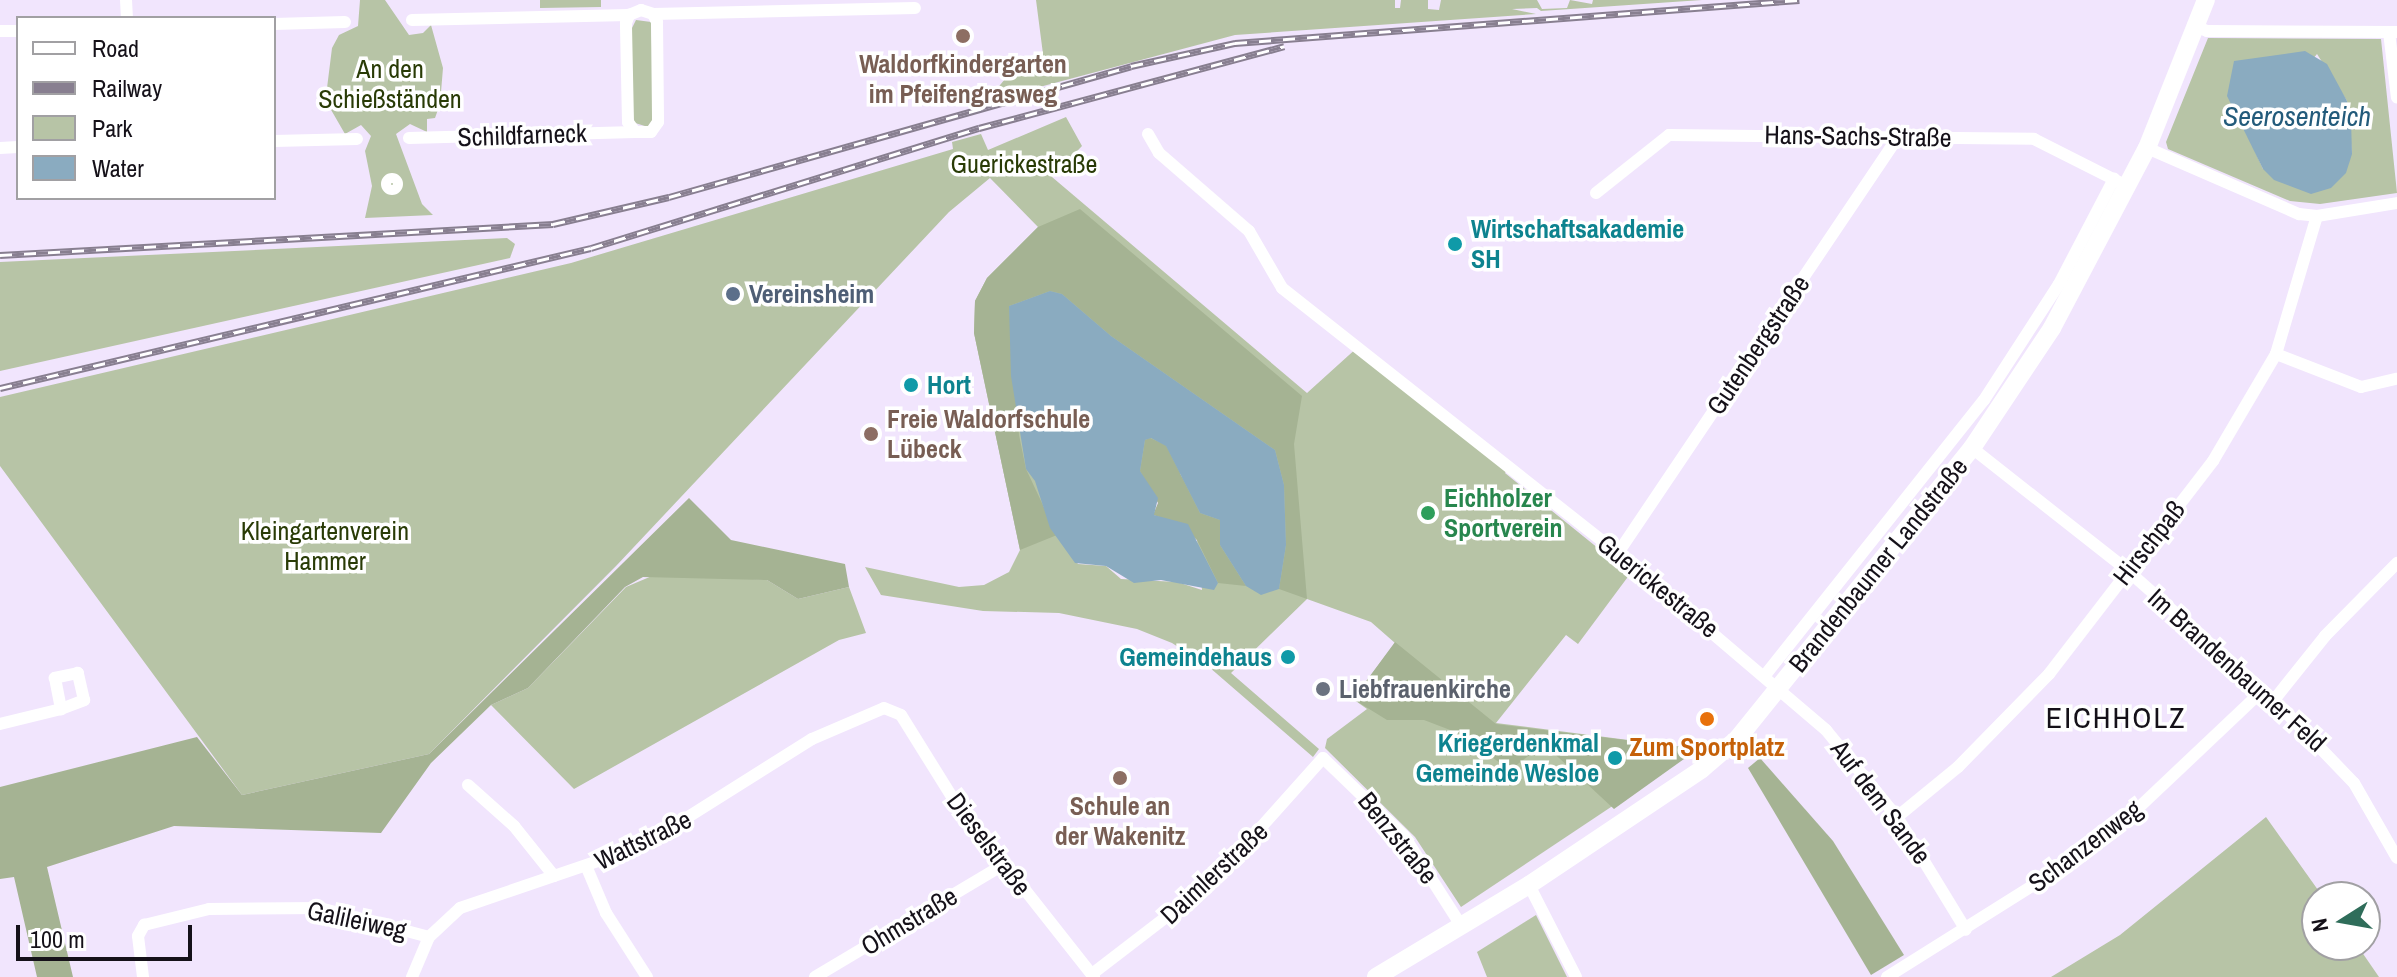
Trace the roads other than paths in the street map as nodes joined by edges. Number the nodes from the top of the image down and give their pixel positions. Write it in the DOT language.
graph roads {
  1 [pos="2206,0"];
  2 [pos="915,8"];
  3 [pos="641,10"];
  4 [pos="412,20"];
  5 [pos="345,22"];
  6 [pos="276,24"];
  7 [pos="2195,26"];
  8 [pos="2393,32"];
  9 [pos="2397,98"];
  10 [pos="635,132"];
  11 [pos="1148,134"];
  12 [pos="1898,137"];
  13 [pos="409,138"];
  14 [pos="357,139"];
  15 [pos="276,141"];
  16 [pos="2147,148"];
  17 [pos="2122,183"];
  18 [pos="1596,193"];
  19 [pos="2397,203"];
  20 [pos="2317,216"];
  21 [pos="2276,354"];
  22 [pos="2397,379"];
  23 [pos="1972,448"];
  24 [pos="1618,553"];
  25 [pos="2397,563"];
  26 [pos="2127,570"];
  27 [pos="1773,680"];
  28 [pos="2263,690"];
  29 [pos="2274,700"];
  30 [pos="61,709"];
  31 [pos="890,709"];
  32 [pos="0,724"];
  33 [pos="1323,758"];
  34 [pos="468,785"];
  35 [pos="1897,817"];
  36 [pos="2397,858"];
  37 [pos="1003,865"];
  38 [pos="587,868"];
  39 [pos="554,876"];
  40 [pos="1529,885"];
  41 [pos="1462,927"];
  42 [pos="1966,930"];
  43 [pos="429,937"];
  44 [pos="1093,976"];
  45 [pos="143,977"];
  46 [pos="412,977"];
  47 [pos="647,977"];
  48 [pos="815,977"];
  49 [pos="1376,977"];
  50 [pos="1576,977"];
  51 [pos="1887,977"];
  1 -- 7 [label="main road, Brandenbaumer Landstraße"];
  2 -- 3 [label="street"];
  3 -- 4 [label="street"];
  3 -- 10 [label="street"];
  3 -- 10 [label="street"];
  5 -- 6 [label="street"];
  7 -- 8 [label="street"];
  7 -- 16 [label="main road, Brandenbaumer Landstraße"];
  8 -- 9 [label="street"];
  10 -- 13 [label="street, Schildfarneck"];
  11 -- 24 [label="street, Guerickestraße"];
  12 -- 17 [label="street, Hans-Sachs-Straße"];
  12 -- 18 [label="street, Hans-Sachs-Straße"];
  12 -- 24 [label="street, Gutenbergstraße"];
  14 -- 15 [label="street"];
  16 -- 17 [label="main road, Brandenbaumer Landstraße"];
  16 -- 20 [label="street"];
  17 -- 23 [label="main road, Brandenbaumer Landstraße"];
  17 -- 27 [label="street, Brandenbaumer Landstraße"];
  19 -- 20 [label="street"];
  20 -- 21 [label="street, Hirschpaß"];
  21 -- 22 [label="street"];
  21 -- 26 [label="street, Hirschpaß"];
  23 -- 26 [label="street, Im Brandenbaumer Feld"];
  23 -- 27 [label="main road, Brandenbaumer Landstraße"];
  24 -- 27 [label="street, Guerickestraße"];
  25 -- 29 [label="street"];
  26 -- 28 [label="street, Im Brandenbaumer Feld"];
  26 -- 35 [label="street, Hirschpaß"];
  27 -- 35 [label="street, Auf dem Sande"];
  27 -- 40 [label="main road, Brandenbaumer Landstraße"];
  28 -- 29 [label="street, Im Brandenbaumer Feld"];
  28 -- 42 [label="street, Schanzenweg"];
  29 -- 36 [label="street, Im Brandenbaumer Feld"];
  30 -- 32 [label="street"];
  31 -- 37 [label="street, Dieselstraße"];
  31 -- 38 [label="street, Wattstraße"];
  33 -- 41 [label="street, Benzstraße"];
  33 -- 44 [label="street, Daimlerstraße"];
  34 -- 39 [label="street"];
  35 -- 42 [label="street, Auf dem Sande"];
  37 -- 44 [label="street, Dieselstraße"];
  37 -- 48 [label="street, Ohmstraße"];
  38 -- 39 [label="street, Wattstraße"];
  38 -- 47 [label="street"];
  39 -- 43 [label="street, Wattstraße"];
  40 -- 41 [label="main road, Brandenbaumer Landstraße"];
  40 -- 50 [label="street"];
  41 -- 49 [label="main road, Brandenbaumer Landstraße"];
  42 -- 51 [label="street, Schanzenweg"];
  43 -- 45 [label="street, Galileiweg"];
  43 -- 46 [label="street, Wattstraße"];
}
